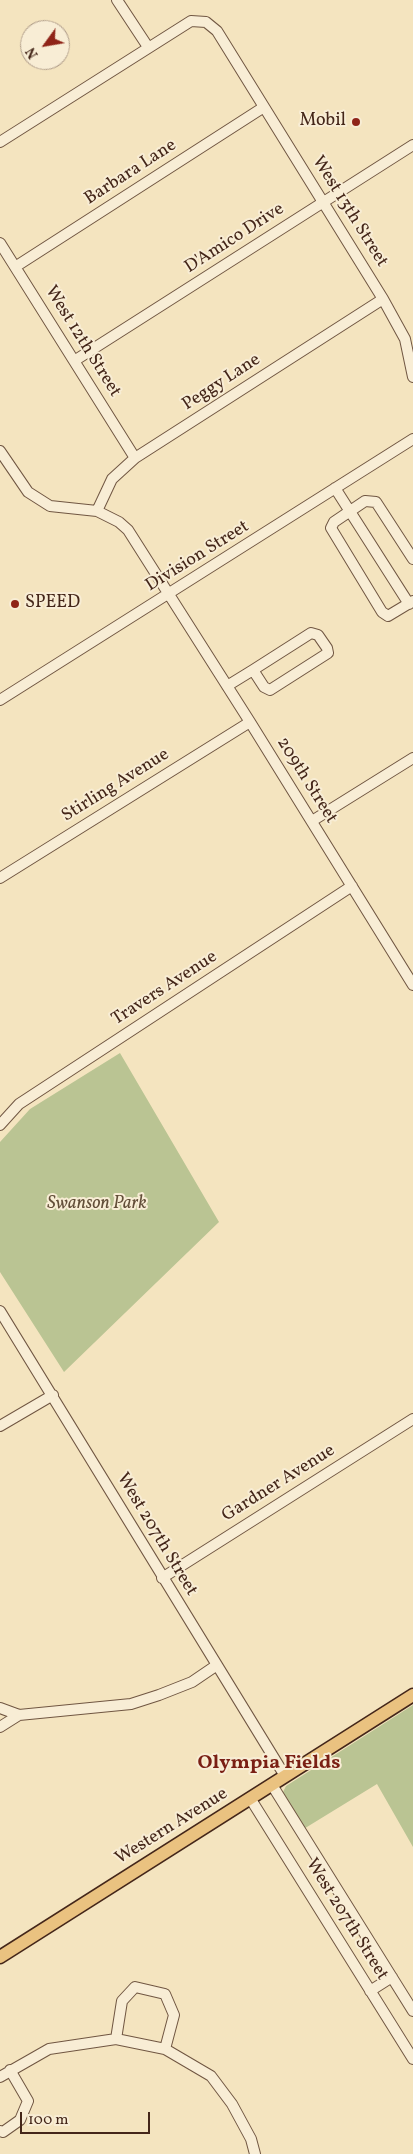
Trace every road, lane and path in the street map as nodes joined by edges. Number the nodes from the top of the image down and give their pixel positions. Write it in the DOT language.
graph roads {
  1 [pos="117,0"];
  2 [pos="148,47"];
  3 [pos="264,107"];
  4 [pos="0,142"];
  5 [pos="413,146"];
  6 [pos="324,202"];
  7 [pos="0,243"];
  8 [pos="15,266"];
  9 [pos="383,299"];
  10 [pos="74,361"];
  11 [pos="413,377"];
  12 [pos="413,439"];
  13 [pos="0,451"];
  14 [pos="136,458"];
  15 [pos="335,488"];
  16 [pos="350,510"];
  17 [pos="97,511"];
  18 [pos="413,559"];
  19 [pos="170,594"];
  20 [pos="411,602"];
  21 [pos="253,670"];
  22 [pos="227,686"];
  23 [pos="0,700"];
  24 [pos="250,722"];
  25 [pos="413,758"];
  26 [pos="312,821"];
  27 [pos="0,878"];
  28 [pos="352,886"];
  29 [pos="413,985"];
  30 [pos="0,1124"];
  31 [pos="0,1311"];
  32 [pos="53,1396"];
  33 [pos="413,1419"];
  34 [pos="0,1426"];
  35 [pos="162,1578"];
  36 [pos="216,1665"];
  37 [pos="413,1695"];
  38 [pos="0,1708"];
  39 [pos="19,1715"];
  40 [pos="0,1727"];
  41 [pos="285,1776"];
  42 [pos="272,1784"];
  43 [pos="250,1798"];
  44 [pos="0,1957"];
  45 [pos="392,1977"];
  46 [pos="370,1990"];
  47 [pos="413,2011"];
  48 [pos="116,2039"];
  49 [pos="165,2049"];
  50 [pos="413,2059"];
  51 [pos="10,2070"];
  52 [pos="0,2077"];
  53 [pos="0,2131"];
  54 [pos="255,2154"];
  1 -- 2 [label="street"];
  2 -- 3 [label="street, West 13th Street"];
  2 -- 4 [label="street"];
  3 -- 6 [label="street, West 13th Street"];
  3 -- 8 [label="street, Barbara Lane"];
  5 -- 6 [label="street, D'Amico Drive"];
  6 -- 9 [label="street, West 13th Street"];
  6 -- 10 [label="street, D'Amico Drive"];
  7 -- 8 [label="street, West 12th Street"];
  8 -- 10 [label="street, West 12th Street"];
  9 -- 11 [label="street, West 13th Street"];
  9 -- 14 [label="street, Peggy Lane"];
  10 -- 14 [label="street, West 12th Street"];
  12 -- 15 [label="street, Division Street"];
  13 -- 17 [label="street"];
  14 -- 17 [label="street, Peggy Lane"];
  15 -- 16 [label="street"];
  15 -- 19 [label="street, Division Street"];
  16 -- 18 [label="street"];
  16 -- 20 [label="street"];
  16 -- 20 [label="street"];
  17 -- 19 [label="street, 209th Street"];
  19 -- 22 [label="street, 209th Street"];
  19 -- 23 [label="street, Division Street"];
  21 -- 21 [label="street"];
  21 -- 22 [label="street"];
  22 -- 24 [label="street, 209th Street"];
  24 -- 26 [label="street, 209th Street"];
  24 -- 27 [label="street, Stirling Avenue"];
  25 -- 26 [label="street"];
  26 -- 28 [label="street, 209th Street"];
  28 -- 29 [label="street, 209th Street"];
  28 -- 30 [label="street, Travers Avenue"];
  31 -- 32 [label="street, West 207th Street"];
  32 -- 34 [label="street"];
  32 -- 35 [label="street, West 207th Street"];
  33 -- 35 [label="street, Gardner Avenue"];
  35 -- 36 [label="street, West 207th Street"];
  36 -- 39 [label="street"];
  36 -- 41 [label="street, West 207th Street"];
  37 -- 41 [label="main road, Western Avenue"];
  38 -- 39 [label="street"];
  39 -- 40 [label="street"];
  41 -- 42 [label="main road, Western Avenue"];
  42 -- 43 [label="main road, Western Avenue"];
  42 -- 45 [label="street, West 207th Street"];
  43 -- 44 [label="main road, Western Avenue"];
  43 -- 46 [label="street, West 207th Street"];
  45 -- 46 [label="street"];
  45 -- 47 [label="street, West 207th Street"];
  46 -- 50 [label="street, West 207th Street"];
  48 -- 49 [label="street"];
  48 -- 49 [label="street"];
  48 -- 51 [label="street"];
  49 -- 54 [label="street"];
  51 -- 52 [label="street"];
  51 -- 53 [label="street"];
}
